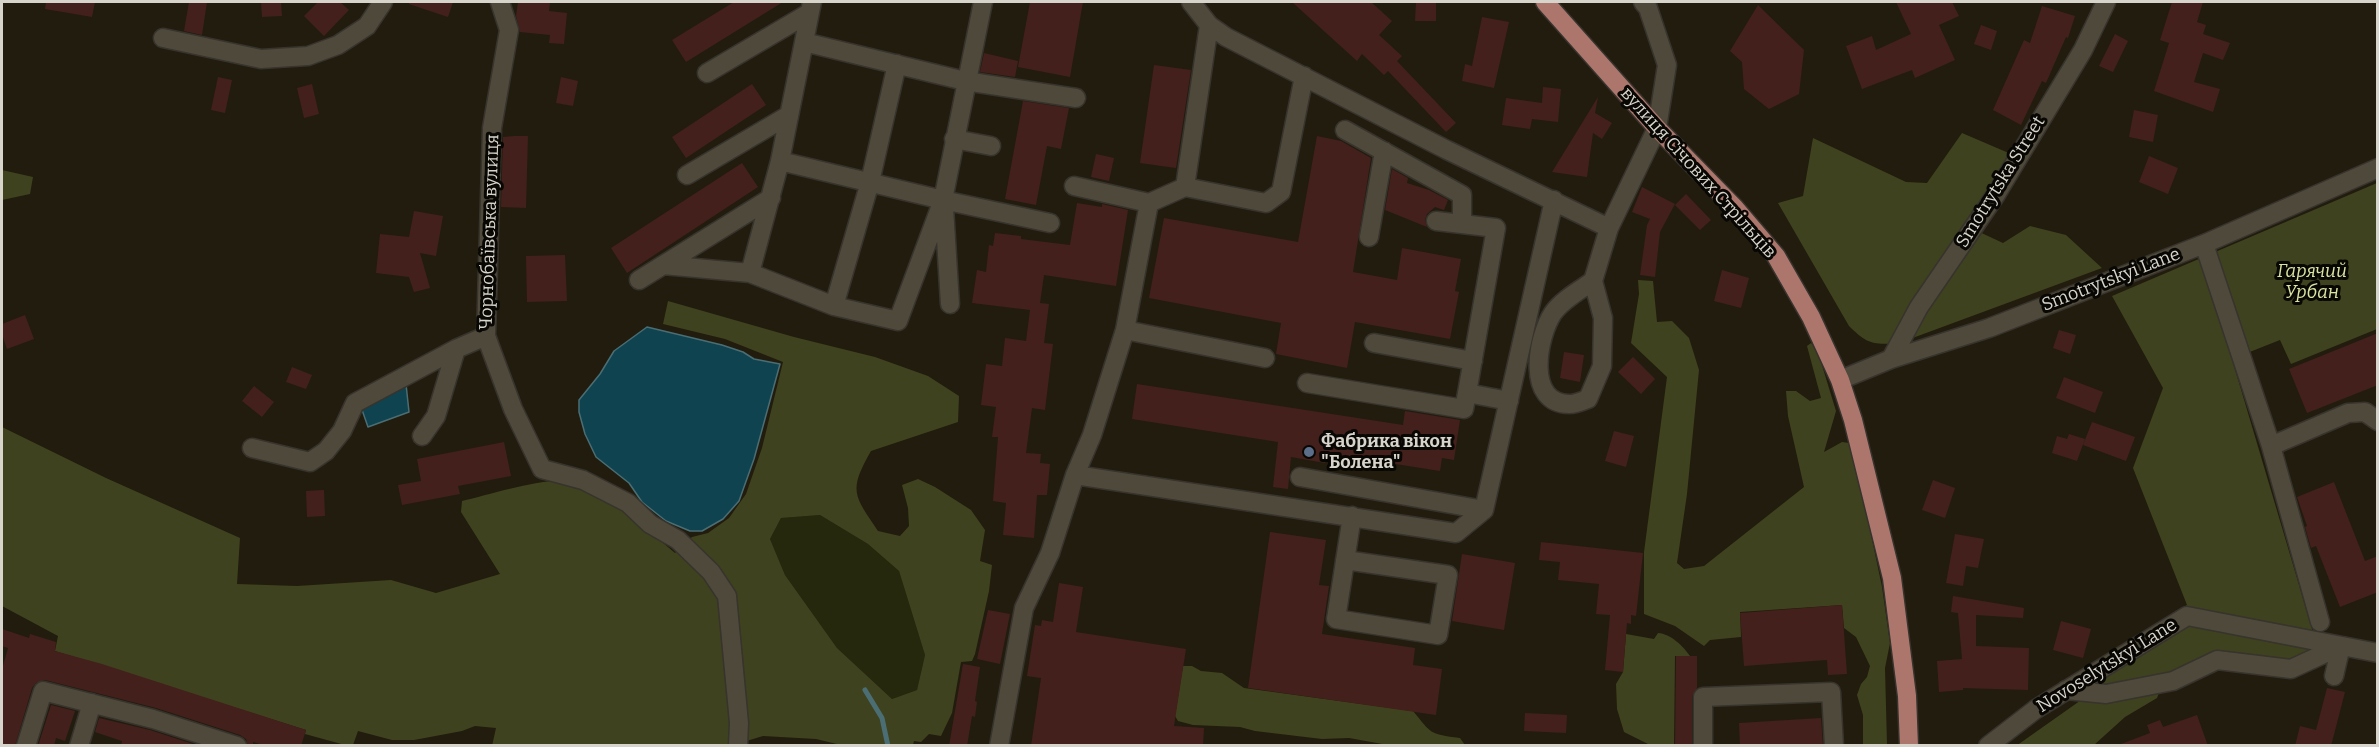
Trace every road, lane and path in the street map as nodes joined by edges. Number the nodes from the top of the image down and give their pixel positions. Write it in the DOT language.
graph roads {
  1 [pos="383,2"];
  2 [pos="500,2"];
  3 [pos="982,2"];
  4 [pos="1191,2"];
  5 [pos="1545,2"];
  6 [pos="1642,2"];
  7 [pos="2106,2"];
  8 [pos="810,7"];
  9 [pos="1209,25"];
  10 [pos="163,38"];
  11 [pos="804,42"];
  12 [pos="897,64"];
  13 [pos="707,73"];
  14 [pos="1304,76"];
  15 [pos="965,81"];
  16 [pos="1076,98"];
  17 [pos="789,115"];
  18 [pos="1657,128"];
  19 [pos="1346,130"];
  20 [pos="954,139"];
  21 [pos="991,146"];
  22 [pos="1384,151"];
  23 [pos="780,161"];
  24 [pos="2378,168"];
  25 [pos="687,175"];
  26 [pos="870,182"];
  27 [pos="1074,186"];
  28 [pos="1185,187"];
  29 [pos="771,198"];
  30 [pos="943,200"];
  31 [pos="1554,200"];
  32 [pos="1149,204"];
  33 [pos="1436,221"];
  34 [pos="1050,223"];
  35 [pos="1462,223"];
  36 [pos="1609,228"];
  37 [pos="1369,237"];
  38 [pos="2204,244"];
  39 [pos="663,265"];
  40 [pos="750,273"];
  41 [pos="639,280"];
  42 [pos="1593,280"];
  43 [pos="950,304"];
  44 [pos="834,306"];
  45 [pos="1125,330"];
  46 [pos="486,336"];
  47 [pos="1374,343"];
  48 [pos="456,349"];
  49 [pos="1265,358"];
  50 [pos="1891,359"];
  51 [pos="1473,361"];
  52 [pos="1840,380"];
  53 [pos="1307,383"];
  54 [pos="1467,393"];
  55 [pos="1509,401"];
  56 [pos="2378,421"];
  57 [pos="422,436"];
  58 [pos="252,447"];
  59 [pos="2271,447"];
  60 [pos="1075,475"];
  61 [pos="1300,477"];
  62 [pos="1484,510"];
  63 [pos="1352,516"];
  64 [pos="1345,560"];
  65 [pos="2320,622"];
  66 [pos="2341,646"];
  67 [pos="2378,653"];
  68 [pos="2334,676"];
  69 [pos="2066,690"];
  70 [pos="92,703"];
  71 [pos="26,746"];
  72 [pos="79,746"];
  73 [pos="237,746"];
  74 [pos="738,746"];
  75 [pos="999,746"];
  76 [pos="1703,746"];
  77 [pos="1834,746"];
  78 [pos="1909,746"];
  79 [pos="1988,746"];
  1 -- 10 [label="street"];
  2 -- 46 [label="street, Чорнобаївська вулиця"];
  3 -- 15 [label="street"];
  4 -- 9 [label="street"];
  5 -- 18 [label="main road, вулиця Січових Стрільців"];
  6 -- 18 [label="street"];
  7 -- 50 [label="street, Smotrytska Street"];
  8 -- 11 [label="street"];
  8 -- 13 [label="street"];
  9 -- 14 [label="street"];
  9 -- 28 [label="street"];
  11 -- 12 [label="street"];
  11 -- 17 [label="street"];
  12 -- 15 [label="street"];
  12 -- 26 [label="street"];
  14 -- 28 [label="street"];
  14 -- 31 [label="street"];
  15 -- 16 [label="street"];
  15 -- 20 [label="street"];
  17 -- 23 [label="street"];
  17 -- 25 [label="street"];
  18 -- 36 [label="street"];
  18 -- 52 [label="main road, вулиця Січових Стрільців"];
  19 -- 22 [label="street"];
  20 -- 21 [label="street"];
  20 -- 30 [label="street"];
  22 -- 35 [label="street"];
  22 -- 37 [label="street"];
  23 -- 26 [label="street"];
  23 -- 29 [label="street"];
  24 -- 38 [label="street, Smotrytskyi Lane"];
  26 -- 30 [label="street"];
  26 -- 44 [label="street"];
  27 -- 32 [label="street"];
  28 -- 32 [label="street"];
  29 -- 39 [label="street"];
  29 -- 40 [label="street"];
  30 -- 34 [label="street"];
  30 -- 43 [label="street"];
  30 -- 44 [label="street"];
  31 -- 36 [label="street"];
  31 -- 55 [label="street"];
  32 -- 45 [label="street"];
  33 -- 35 [label="street"];
  35 -- 51 [label="street"];
  36 -- 42 [label="street"];
  38 -- 50 [label="street, Smotrytskyi Lane"];
  38 -- 59 [label="street"];
  39 -- 40 [label="street"];
  39 -- 41 [label="street"];
  40 -- 44 [label="street"];
  42 -- 42 [label="street"];
  45 -- 49 [label="street"];
  45 -- 60 [label="street"];
  46 -- 48 [label="street"];
  46 -- 74 [label="street, Чорнобаївська вулиця"];
  47 -- 51 [label="street"];
  48 -- 57 [label="street"];
  48 -- 58 [label="street"];
  50 -- 52 [label="street, Smotrytskyi Lane"];
  51 -- 54 [label="street"];
  52 -- 78 [label="main road, вулиця Січових Стрільців"];
  53 -- 54 [label="street"];
  54 -- 55 [label="street"];
  55 -- 62 [label="street"];
  56 -- 59 [label="street"];
  59 -- 65 [label="street"];
  60 -- 63 [label="street"];
  60 -- 75 [label="street"];
  61 -- 62 [label="street"];
  62 -- 63 [label="street"];
  63 -- 64 [label="street"];
  64 -- 64 [label="street"];
  66 -- 67 [label="street, Novoselytskyi Lane"];
  66 -- 68 [label="street"];
  66 -- 69 [label="street"];
  66 -- 69 [label="street, Novoselytskyi Lane"];
  69 -- 79 [label="street, Novoselytskyi Lane"];
  70 -- 71 [label="street"];
  70 -- 72 [label="street"];
  70 -- 73 [label="street"];
  76 -- 77 [label="street"];
}
